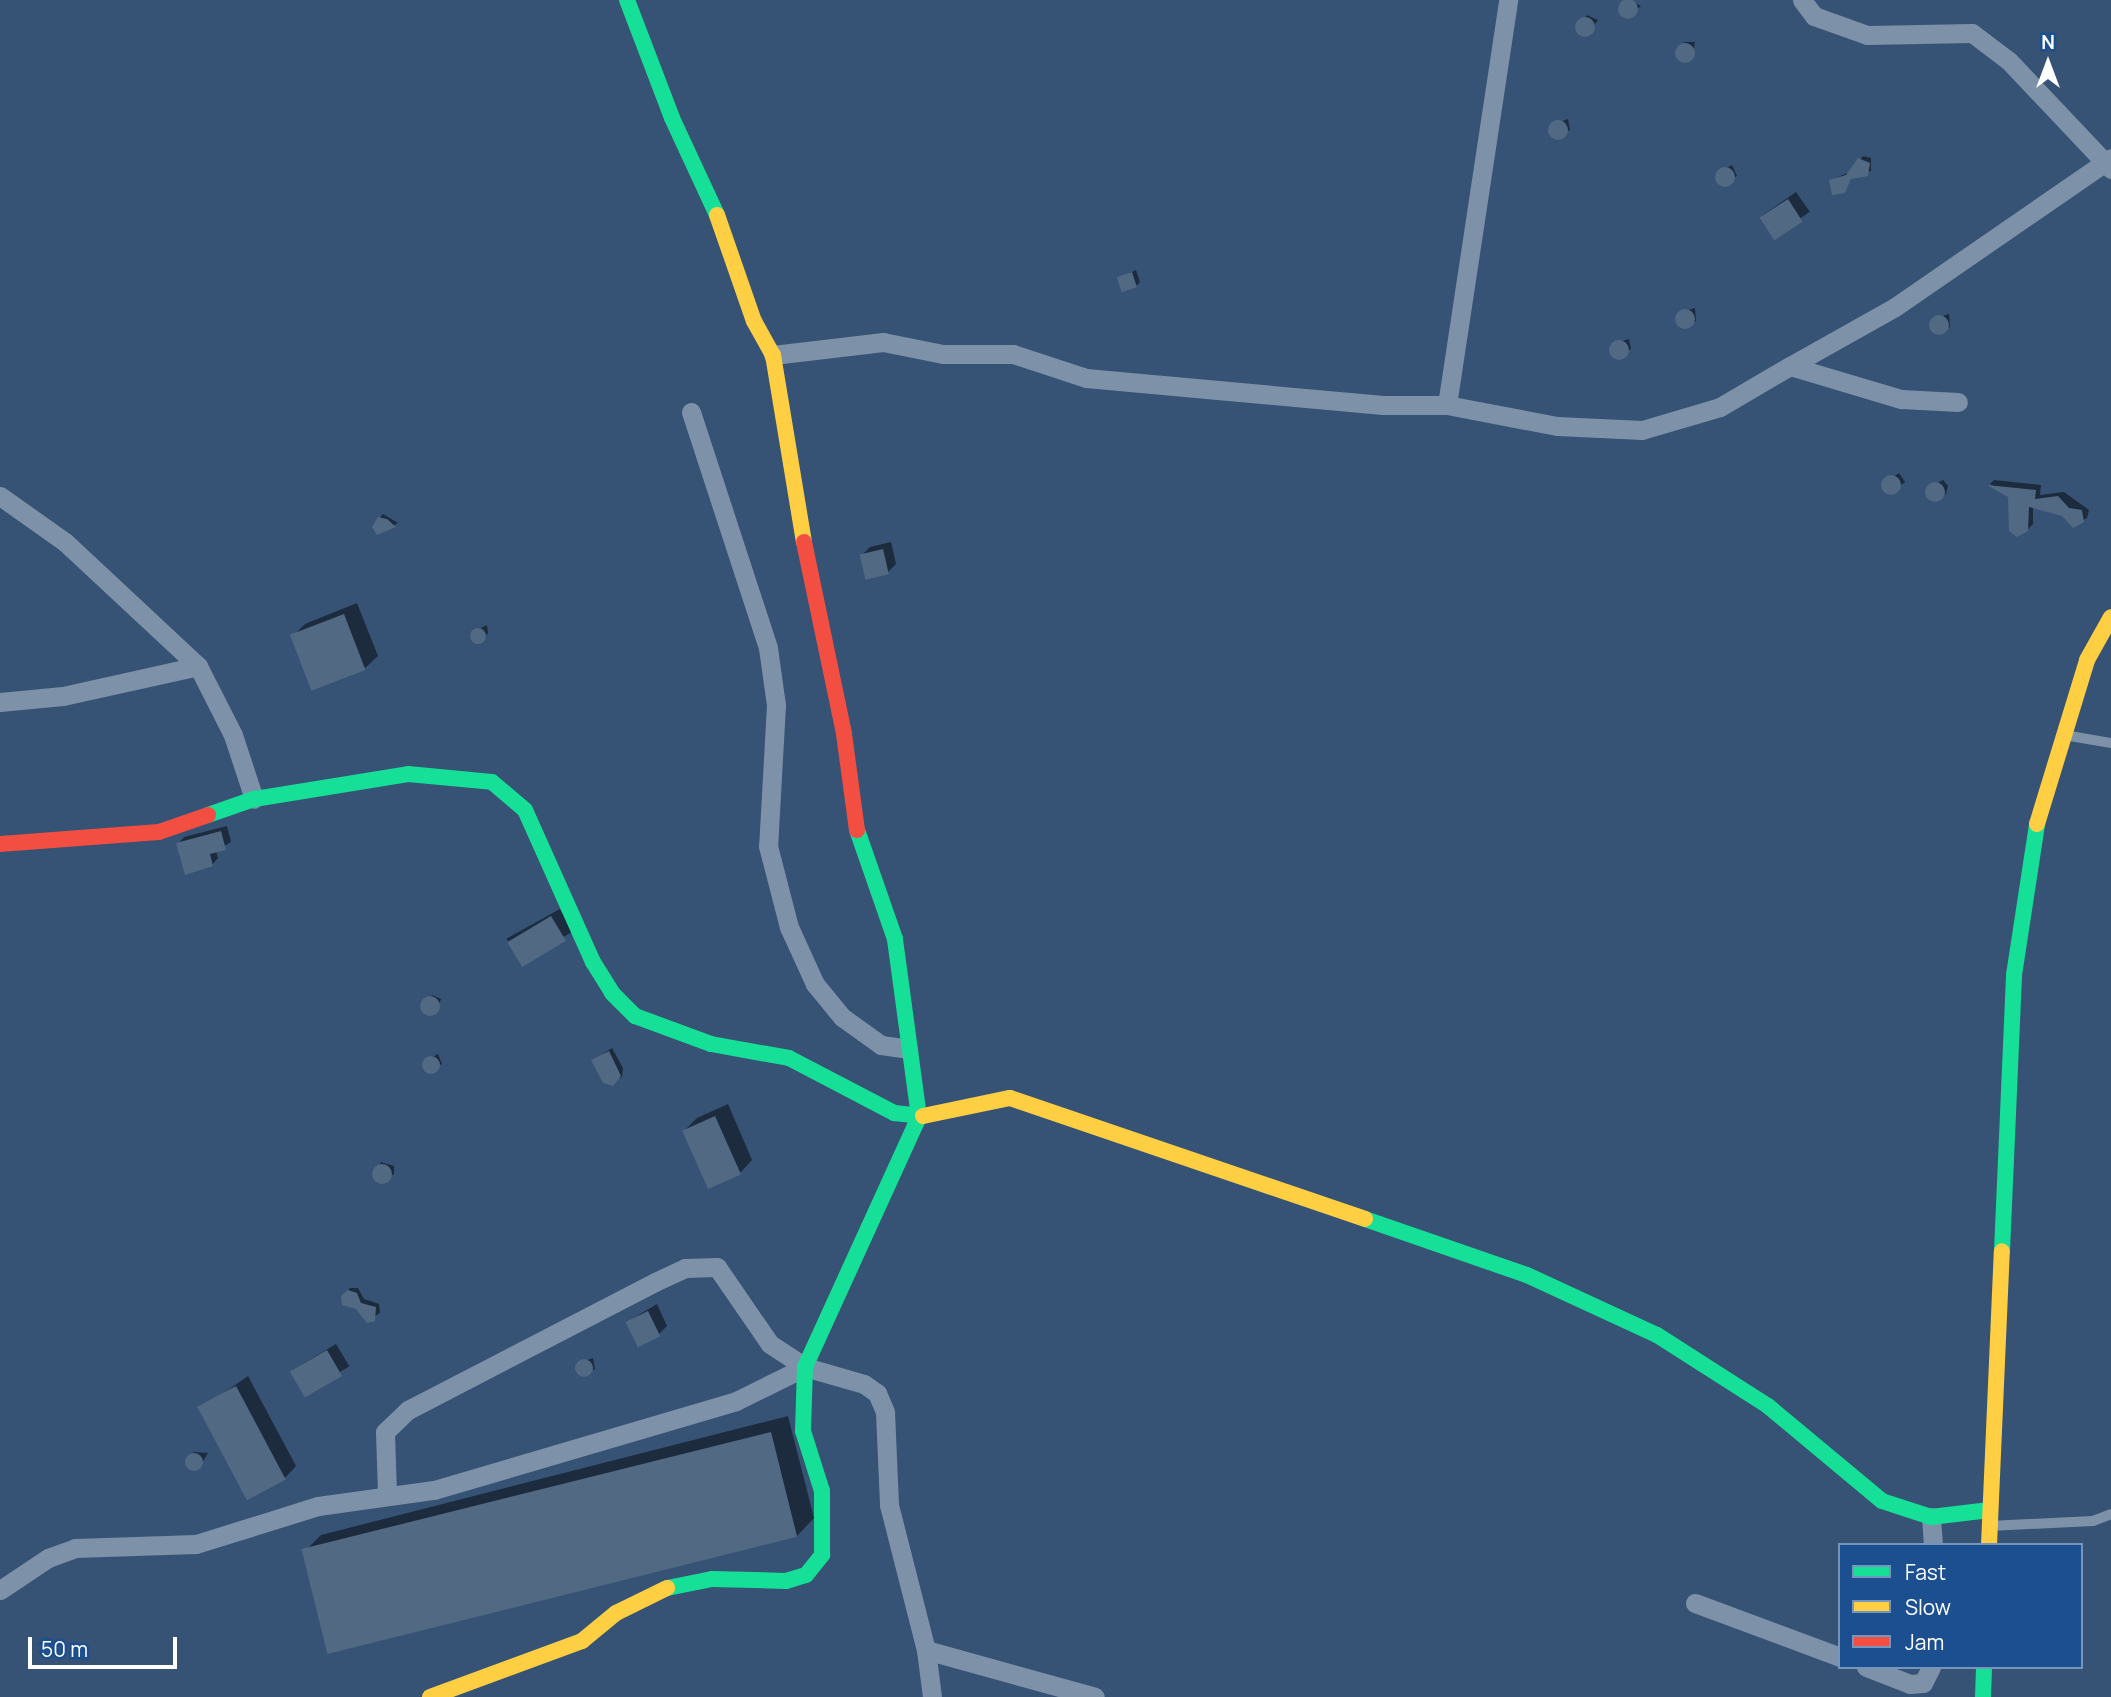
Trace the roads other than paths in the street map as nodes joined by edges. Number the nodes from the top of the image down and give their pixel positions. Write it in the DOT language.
graph roads {
  1 [pos="627,0"];
  2 [pos="1508,0"];
  3 [pos="1802,0"];
  4 [pos="2109,164"];
  5 [pos="773,355"];
  6 [pos="1790,366"];
  7 [pos="1958,402"];
  8 [pos="1447,405"];
  9 [pos="691,412"];
  10 [pos="0,496"];
  11 [pos="2111,617"];
  12 [pos="198,666"];
  13 [pos="0,702"];
  14 [pos="2060,734"];
  15 [pos="2111,743"];
  16 [pos="254,799"];
  17 [pos="0,844"];
  18 [pos="908,1049"];
  19 [pos="919,1117"];
  20 [pos="805,1367"];
  21 [pos="387,1493"];
  22 [pos="2111,1514"];
  23 [pos="1931,1517"];
  24 [pos="1990,1518"];
  25 [pos="1933,1543"];
  26 [pos="1989,1543"];
  27 [pos="0,1590"];
  28 [pos="1695,1603"];
  29 [pos="926,1650"];
  30 [pos="1838,1656"];
  31 [pos="1871,1669"];
  32 [pos="1930,1669"];
  33 [pos="1984,1669"];
  34 [pos="430,1697"];
  35 [pos="932,1697"];
  36 [pos="1095,1697"];
  37 [pos="1983,1697"];
  1 -- 5 [label="street"];
  2 -- 8 [label="street"];
  3 -- 4 [label="street"];
  4 -- 6 [label="street"];
  5 -- 8 [label="street"];
  5 -- 18 [label="street"];
  6 -- 7 [label="street"];
  6 -- 8 [label="street"];
  9 -- 18 [label="street"];
  10 -- 12 [label="street"];
  11 -- 14 [label="street"];
  12 -- 13 [label="street"];
  12 -- 16 [label="street"];
  14 -- 15 [label="lane"];
  14 -- 24 [label="street"];
  16 -- 17 [label="street"];
  16 -- 19 [label="street"];
  18 -- 19 [label="street"];
  19 -- 20 [label="street"];
  19 -- 23 [label="street"];
  20 -- 21 [label="street"];
  20 -- 21 [label="street"];
  20 -- 29 [label="street"];
  20 -- 34 [label="street"];
  21 -- 27 [label="street"];
  22 -- 24 [label="lane"];
  23 -- 24 [label="street"];
  23 -- 25 [label="street"];
  24 -- 26 [label="street"];
  28 -- 30 [label="street"];
  29 -- 35 [label="street"];
  29 -- 36 [label="street"];
  31 -- 32 [label="street"];
  33 -- 37 [label="street"];
}
